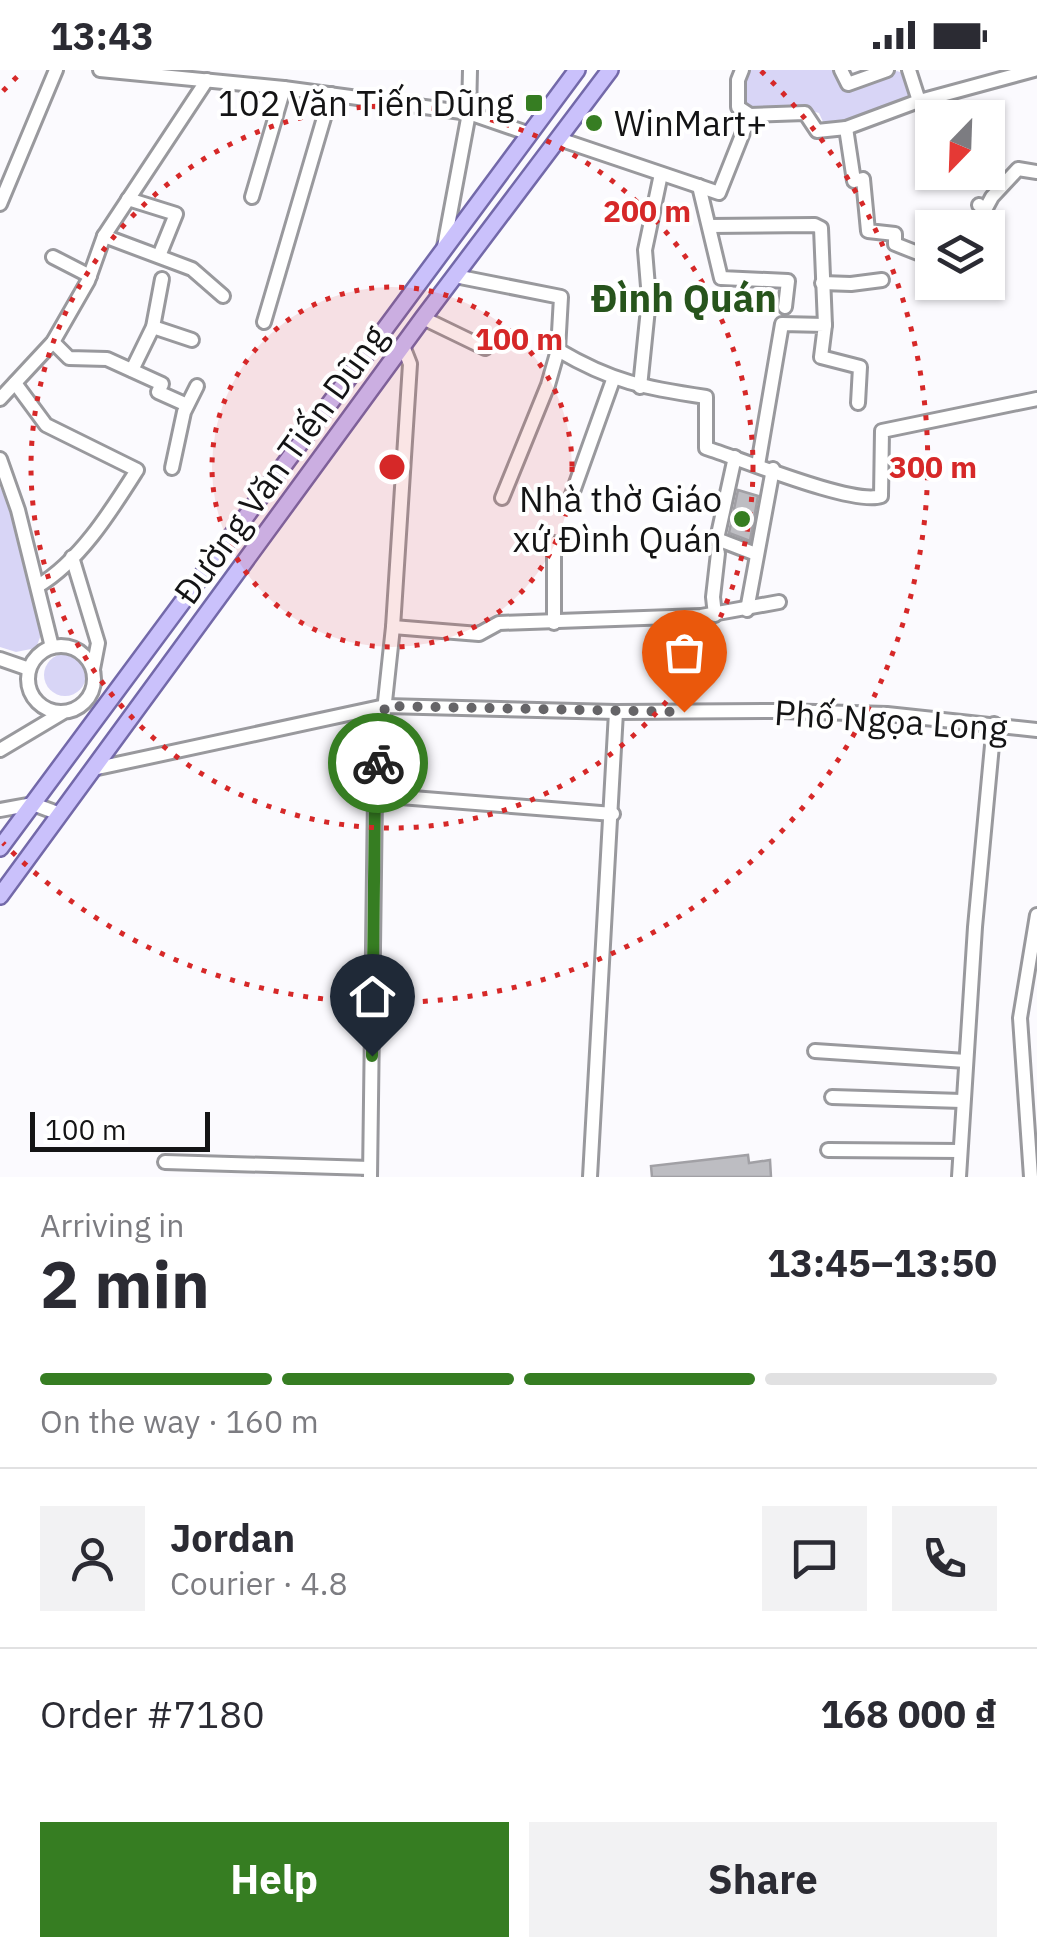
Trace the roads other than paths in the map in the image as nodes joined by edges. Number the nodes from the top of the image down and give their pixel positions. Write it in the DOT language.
graph roads {
  1 [pos="56,70"];
  2 [pos="100,70"];
  3 [pos="470,70"];
  4 [pos="577,70"];
  5 [pos="610,70"];
  6 [pos="742,70"];
  7 [pos="841,70"];
  8 [pos="888,70"];
  9 [pos="909,70"];
  10 [pos="1034,70"];
  11 [pos="208,80"];
  12 [pos="284,88"];
  13 [pos="331,94"];
  14 [pos="920,100"];
  15 [pos="924,100"];
  16 [pos="915,103"];
  17 [pos="469,113"];
  18 [pos="750,115"];
  19 [pos="846,128"];
  20 [pos="530,134"];
  21 [pos="559,139"];
  22 [pos="1037,172"];
  23 [pos="661,174"];
  24 [pos="699,186"];
  25 [pos="252,197"];
  26 [pos="128,199"];
  27 [pos="0,204"];
  28 [pos="979,206"];
  29 [pos="708,226"];
  30 [pos="104,236"];
  31 [pos="444,250"];
  32 [pos="915,250"];
  33 [pos="159,256"];
  34 [pos="53,257"];
  35 [pos="90,276"];
  36 [pos="455,276"];
  37 [pos="162,279"];
  38 [pos="882,280"];
  39 [pos="822,283"];
  40 [pos="223,296"];
  41 [pos="785,306"];
  42 [pos="423,318"];
  43 [pos="264,322"];
  44 [pos="825,325"];
  45 [pos="153,327"];
  46 [pos="192,340"];
  47 [pos="53,342"];
  48 [pos="403,346"];
  49 [pos="485,348"];
  50 [pos="558,350"];
  51 [pos="132,370"];
  52 [pos="613,380"];
  53 [pos="15,383"];
  54 [pos="196,386"];
  55 [pos="640,388"];
  56 [pos="1037,399"];
  57 [pos="0,400"];
  58 [pos="858,403"];
  59 [pos="187,405"];
  60 [pos="735,458"];
  61 [pos="0,459"];
  62 [pos="758,465"];
  63 [pos="172,468"];
  64 [pos="773,470"];
  65 [pos="502,498"];
  66 [pos="570,500"];
  67 [pos="554,543"];
  68 [pos="718,552"];
  69 [pos="756,554"];
  70 [pos="72,557"];
  71 [pos="38,586"];
  72 [pos="779,602"];
  73 [pos="747,610"];
  74 [pos="715,615"];
  75 [pos="554,623"];
  76 [pos="393,626"];
  77 [pos="52,647"];
  78 [pos="0,659"];
  79 [pos="29,669"];
  80 [pos="93,670"];
  81 [pos="84,705"];
  82 [pos="385,706"];
  83 [pos="616,712"];
  84 [pos="62,713"];
  85 [pos="994,724"];
  86 [pos="90,727"];
  87 [pos="1037,730"];
  88 [pos="0,750"];
  89 [pos="93,769"];
  90 [pos="375,795"];
  91 [pos="33,804"];
  92 [pos="0,810"];
  93 [pos="60,814"];
  94 [pos="613,814"];
  95 [pos="0,848"];
  96 [pos="0,896"];
  97 [pos="1037,915"];
  98 [pos="1022,1004"];
  99 [pos="1037,1006"];
  100 [pos="815,1051"];
  101 [pos="966,1061"];
  102 [pos="832,1097"];
  103 [pos="1031,1097"];
  104 [pos="962,1102"];
  105 [pos="828,1150"];
  106 [pos="960,1151"];
  107 [pos="165,1162"];
  108 [pos="322,1172"];
  109 [pos="370,1173"];
  110 [pos="590,1177"];
  111 [pos="959,1177"];
  112 [pos="1031,1177"];
  1 -- 27 [label="street"];
  2 -- 11 [label="street"];
  3 -- 17 [label="street"];
  4 -- 20 [label="main road, Đường Văn Tiến Dũng"];
  5 -- 21 [label="main road, Đường Văn Tiến Dũng"];
  6 -- 18 [label="street"];
  7 -- 8 [label="street"];
  9 -- 14 [label="street"];
  10 -- 15 [label="street"];
  11 -- 12 [label="street"];
  11 -- 26 [label="street"];
  12 -- 13 [label="street"];
  12 -- 25 [label="street"];
  13 -- 17 [label="street"];
  13 -- 43 [label="street"];
  16 -- 19 [label="street"];
  17 -- 20 [label="street"];
  17 -- 31 [label="street"];
  18 -- 19 [label="street"];
  18 -- 24 [label="street"];
  19 -- 32 [label="street"];
  20 -- 31 [label="main road, Đường Văn Tiến Dũng"];
  21 -- 23 [label="street"];
  21 -- 36 [label="main road, Đường Văn Tiến Dũng"];
  22 -- 28 [label="street"];
  23 -- 24 [label="street"];
  23 -- 55 [label="street"];
  24 -- 29 [label="street"];
  26 -- 30 [label="street"];
  26 -- 33 [label="street"];
  29 -- 39 [label="street"];
  29 -- 41 [label="street"];
  30 -- 33 [label="street"];
  30 -- 35 [label="street"];
  31 -- 86 [label="main road, Đường Văn Tiến Dũng"];
  33 -- 40 [label="street"];
  34 -- 35 [label="street"];
  35 -- 47 [label="street"];
  36 -- 42 [label="main road, Đường Văn Tiến Dũng"];
  36 -- 50 [label="street"];
  37 -- 45 [label="street"];
  38 -- 39 [label="street"];
  39 -- 44 [label="street"];
  42 -- 48 [label="main road, Đường Văn Tiến Dũng"];
  42 -- 49 [label="street"];
  44 -- 58 [label="street"];
  44 -- 62 [label="street"];
  45 -- 46 [label="street"];
  45 -- 51 [label="street"];
  47 -- 51 [label="street"];
  47 -- 53 [label="street"];
  48 -- 76 [label="street"];
  48 -- 89 [label="main road, Đường Văn Tiến Dũng"];
  50 -- 52 [label="street"];
  50 -- 65 [label="street"];
  51 -- 59 [label="street"];
  52 -- 55 [label="street"];
  52 -- 66 [label="street"];
  53 -- 57 [label="street"];
  53 -- 70 [label="street"];
  54 -- 59 [label="street"];
  55 -- 60 [label="street"];
  56 -- 64 [label="street"];
  59 -- 63 [label="street"];
  60 -- 62 [label="street"];
  60 -- 69 [label="street"];
  61 -- 71 [label="street"];
  62 -- 64 [label="street"];
  64 -- 69 [label="street"];
  67 -- 75 [label="street"];
  68 -- 74 [label="street"];
  69 -- 73 [label="street"];
  70 -- 71 [label="street"];
  70 -- 80 [label="street"];
  71 -- 77 [label="street"];
  72 -- 73 [label="street"];
  73 -- 74 [label="street"];
  74 -- 75 [label="street"];
  75 -- 76 [label="street"];
  76 -- 82 [label="street"];
  77 -- 79 [label="street"];
  77 -- 80 [label="street"];
  78 -- 79 [label="street"];
  79 -- 84 [label="street"];
  80 -- 81 [label="street"];
  81 -- 84 [label="street"];
  81 -- 86 [label="street"];
  82 -- 83 [label="street, Phố Ngọa Long"];
  82 -- 89 [label="street, Phố Ngọa Long"];
  82 -- 90 [label="street"];
  83 -- 85 [label="street, Phố Ngọa Long"];
  83 -- 94 [label="street"];
  84 -- 88 [label="street"];
  85 -- 87 [label="street, Phố Ngọa Long"];
  85 -- 101 [label="street"];
  86 -- 91 [label="main road, Đường Văn Tiến Dũng"];
  89 -- 93 [label="main road, Đường Văn Tiến Dũng"];
  90 -- 94 [label="street"];
  90 -- 109 [label="street"];
  91 -- 92 [label="street"];
  91 -- 93 [label="street"];
  91 -- 95 [label="main road, Đường Văn Tiến Dũng"];
  93 -- 96 [label="main road, Đường Văn Tiến Dũng"];
  94 -- 110 [label="street"];
  97 -- 98 [label="street"];
  98 -- 99 [label="street"];
  98 -- 103 [label="street"];
  100 -- 101 [label="street"];
  101 -- 104 [label="street"];
  102 -- 104 [label="street"];
  103 -- 112 [label="street"];
  104 -- 106 [label="street"];
  105 -- 106 [label="street"];
  106 -- 111 [label="street"];
  107 -- 108 [label="street"];
  108 -- 109 [label="street"];
}
